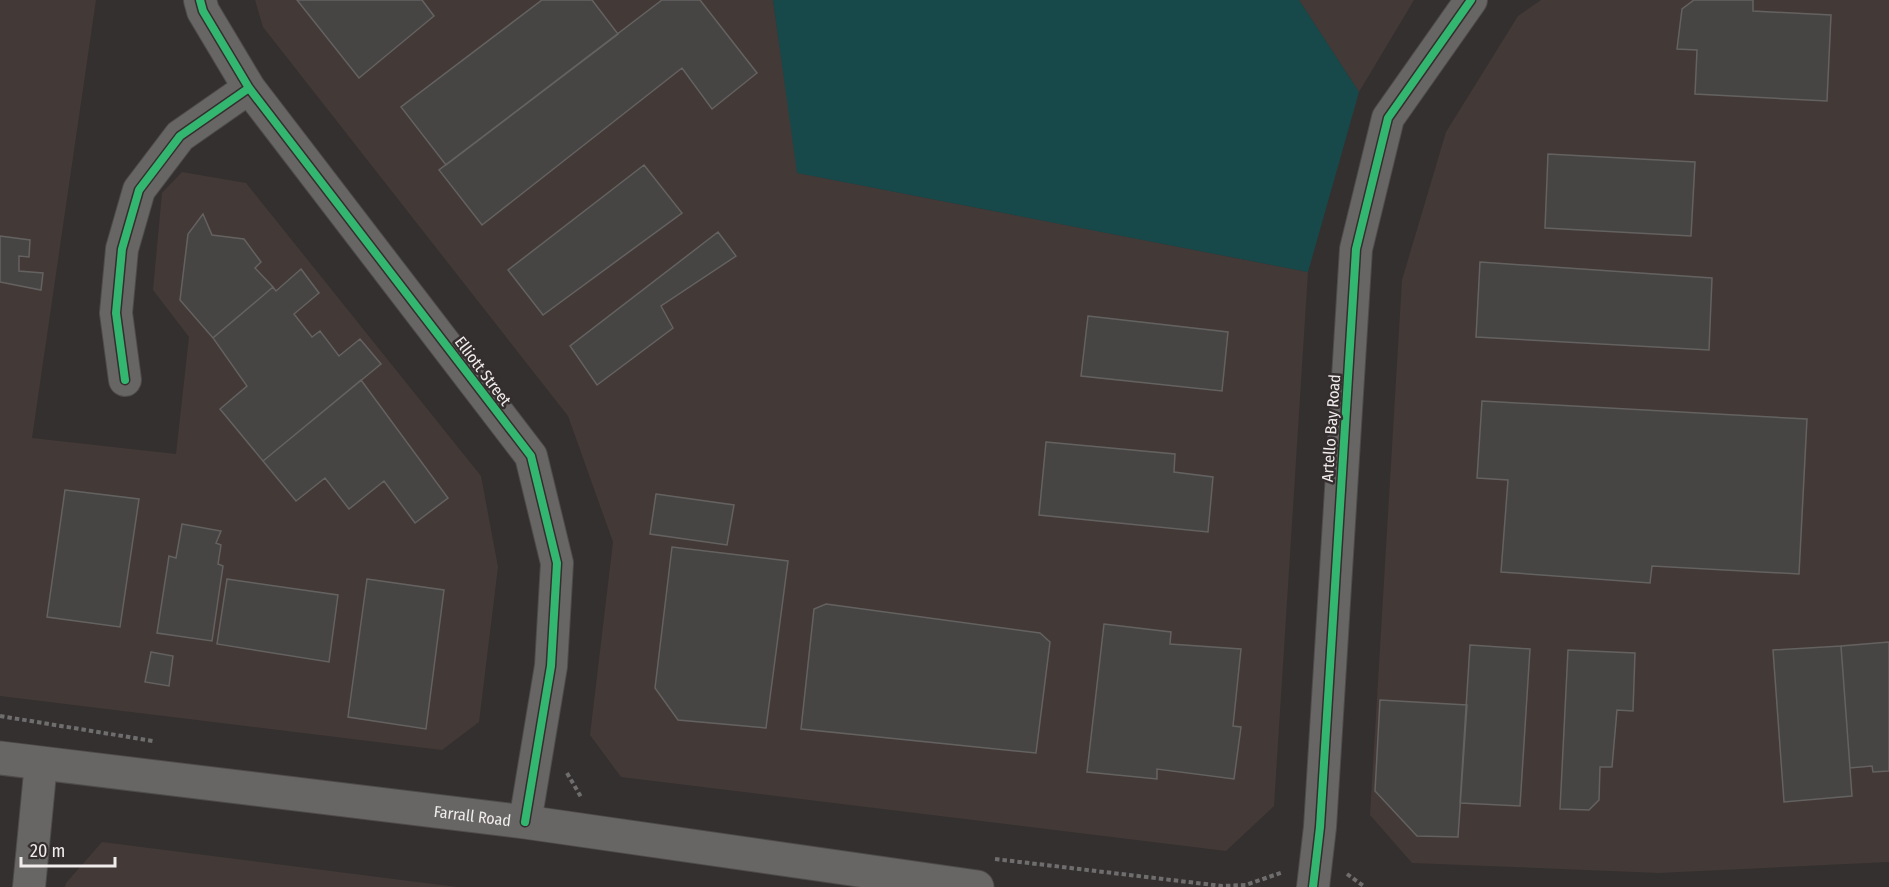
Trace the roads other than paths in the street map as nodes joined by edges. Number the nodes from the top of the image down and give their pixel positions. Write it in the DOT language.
graph roads {
  1 [pos="200,0"];
  2 [pos="1471,0"];
  3 [pos="249,88"];
  4 [pos="125,380"];
  5 [pos="0,758"];
  6 [pos="41,764"];
  7 [pos="525,822"];
  8 [pos="982,872"];
  9 [pos="1314,880"];
  10 [pos="29,887"];
  1 -- 3 [label="street, Elliott Street"];
  2 -- 9 [label="street, Artello Bay Road"];
  3 -- 4 [label="street"];
  3 -- 7 [label="street, Elliott Street"];
  5 -- 6 [label="main road, Farrall Road"];
  6 -- 7 [label="main road, Farrall Road"];
  6 -- 10 [label="street"];
  7 -- 8 [label="main road, Farrall Road"];
}
